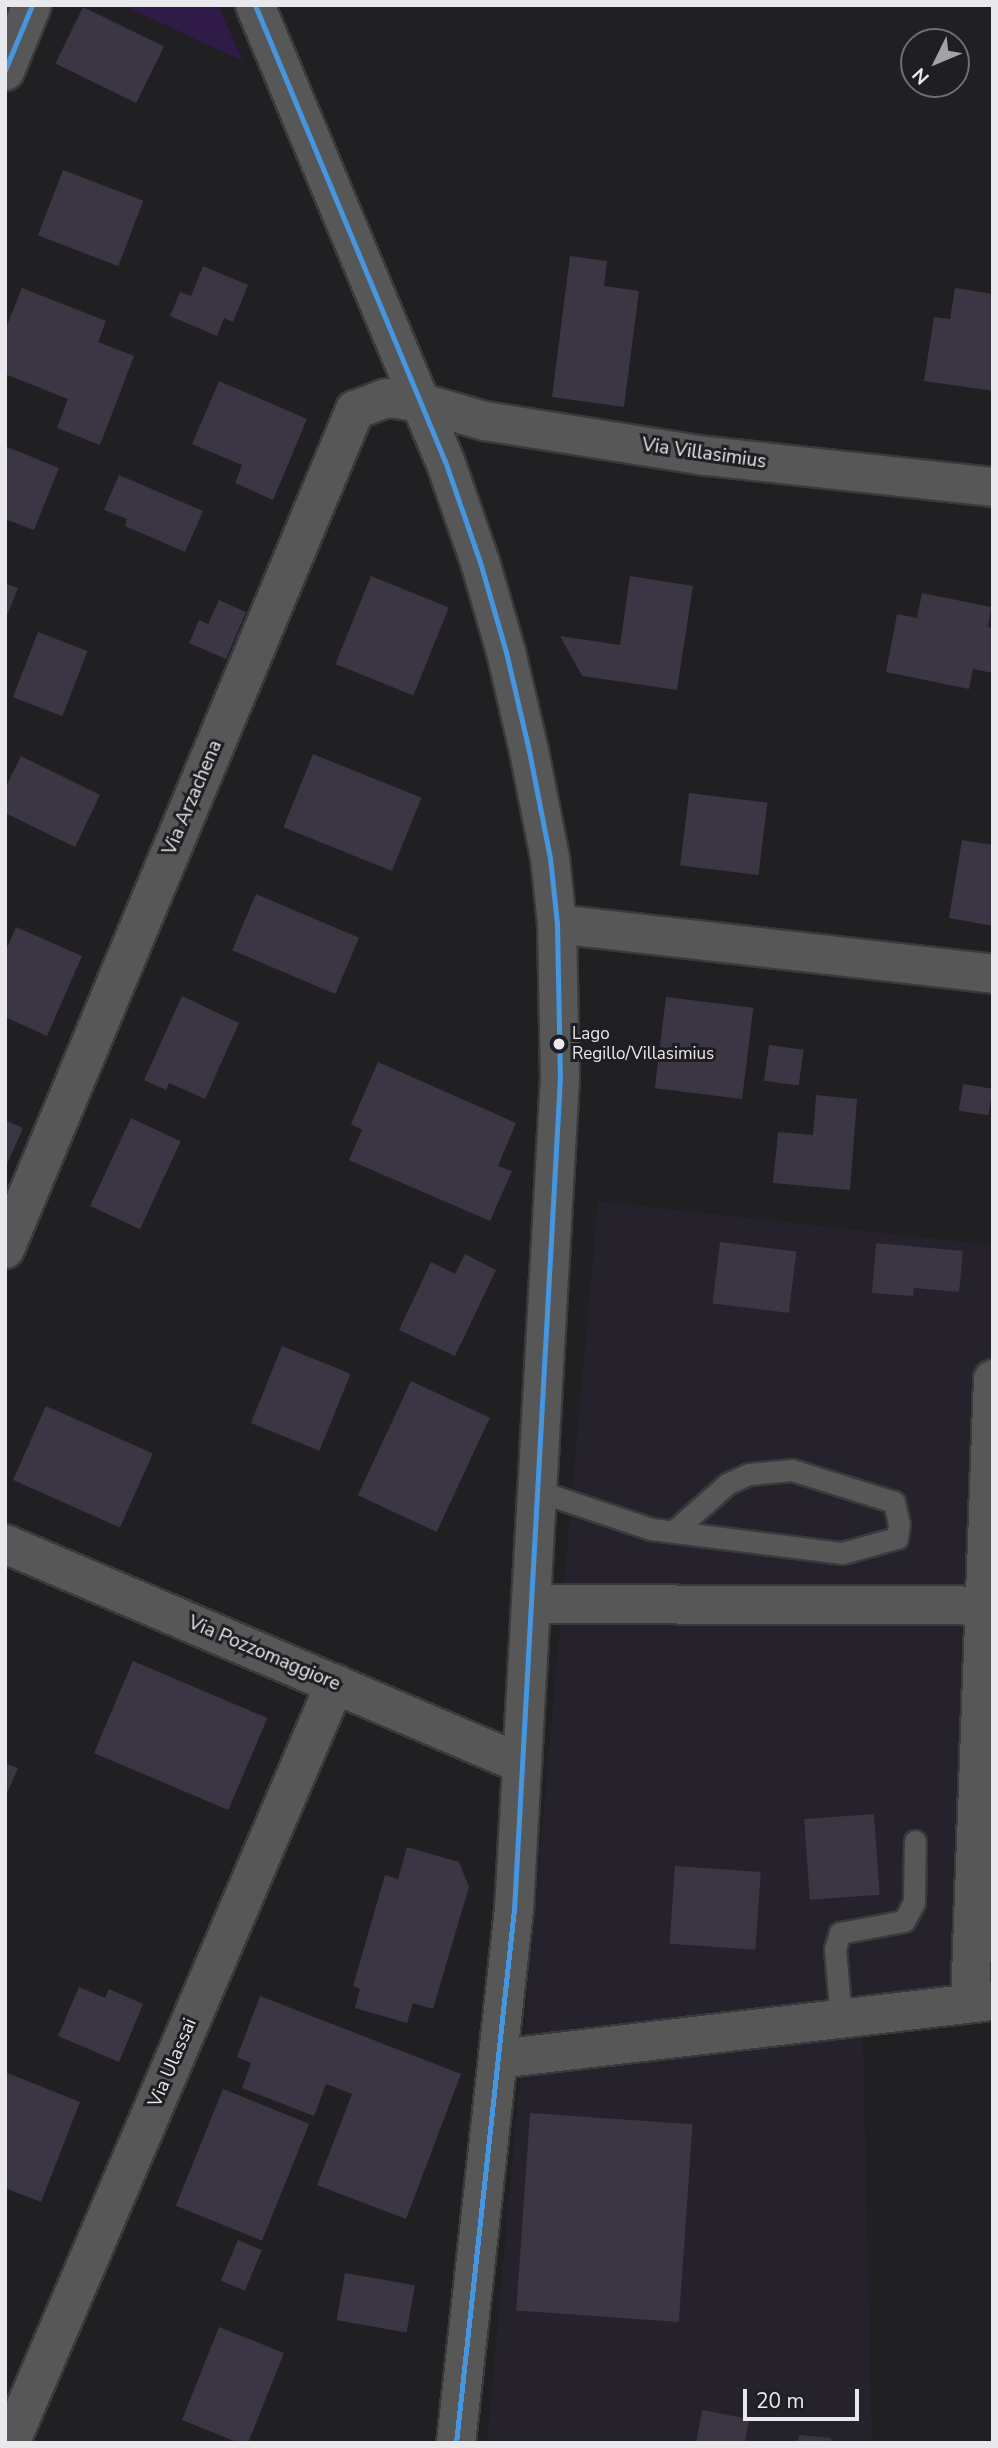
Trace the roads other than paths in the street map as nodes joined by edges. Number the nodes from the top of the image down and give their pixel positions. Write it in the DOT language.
graph roads {
  1 [pos="32,5"];
  2 [pos="255,5"];
  3 [pos="5,71"];
  4 [pos="419,402"];
  5 [pos="993,487"];
  6 [pos="557,924"];
  7 [pos="993,974"];
  8 [pos="9,1230"];
  9 [pos="993,1379"];
  10 [pos="538,1491"];
  11 [pos="673,1532"];
  12 [pos="5,1544"];
  13 [pos="531,1604"];
  14 [pos="989,1606"];
  15 [pos="335,1684"];
  16 [pos="522,1764"];
  17 [pos="915,1840"];
  18 [pos="983,1892"];
  19 [pos="981,2002"];
  20 [pos="841,2019"];
  21 [pos="498,2060"];
  22 [pos="10,2443"];
  23 [pos="456,2443"];
  1 -- 3 [label="street"];
  2 -- 4 [label="street"];
  4 -- 5 [label="street, Via Villasimius"];
  4 -- 6 [label="street"];
  4 -- 8 [label="street, Via Arzachena"];
  6 -- 7 [label="street"];
  6 -- 10 [label="street"];
  9 -- 14 [label="street"];
  10 -- 11 [label="lane"];
  10 -- 13 [label="street"];
  11 -- 11 [label="lane"];
  12 -- 15 [label="street, Via Pozzomaggiore"];
  13 -- 14 [label="street"];
  13 -- 16 [label="street"];
  14 -- 18 [label="street"];
  15 -- 16 [label="street, Via Pozzomaggiore"];
  15 -- 22 [label="street, Via Ulassai"];
  16 -- 21 [label="street"];
  17 -- 20 [label="lane"];
  18 -- 19 [label="street"];
  19 -- 20 [label="street"];
  20 -- 21 [label="street"];
  21 -- 23 [label="street"];
}
